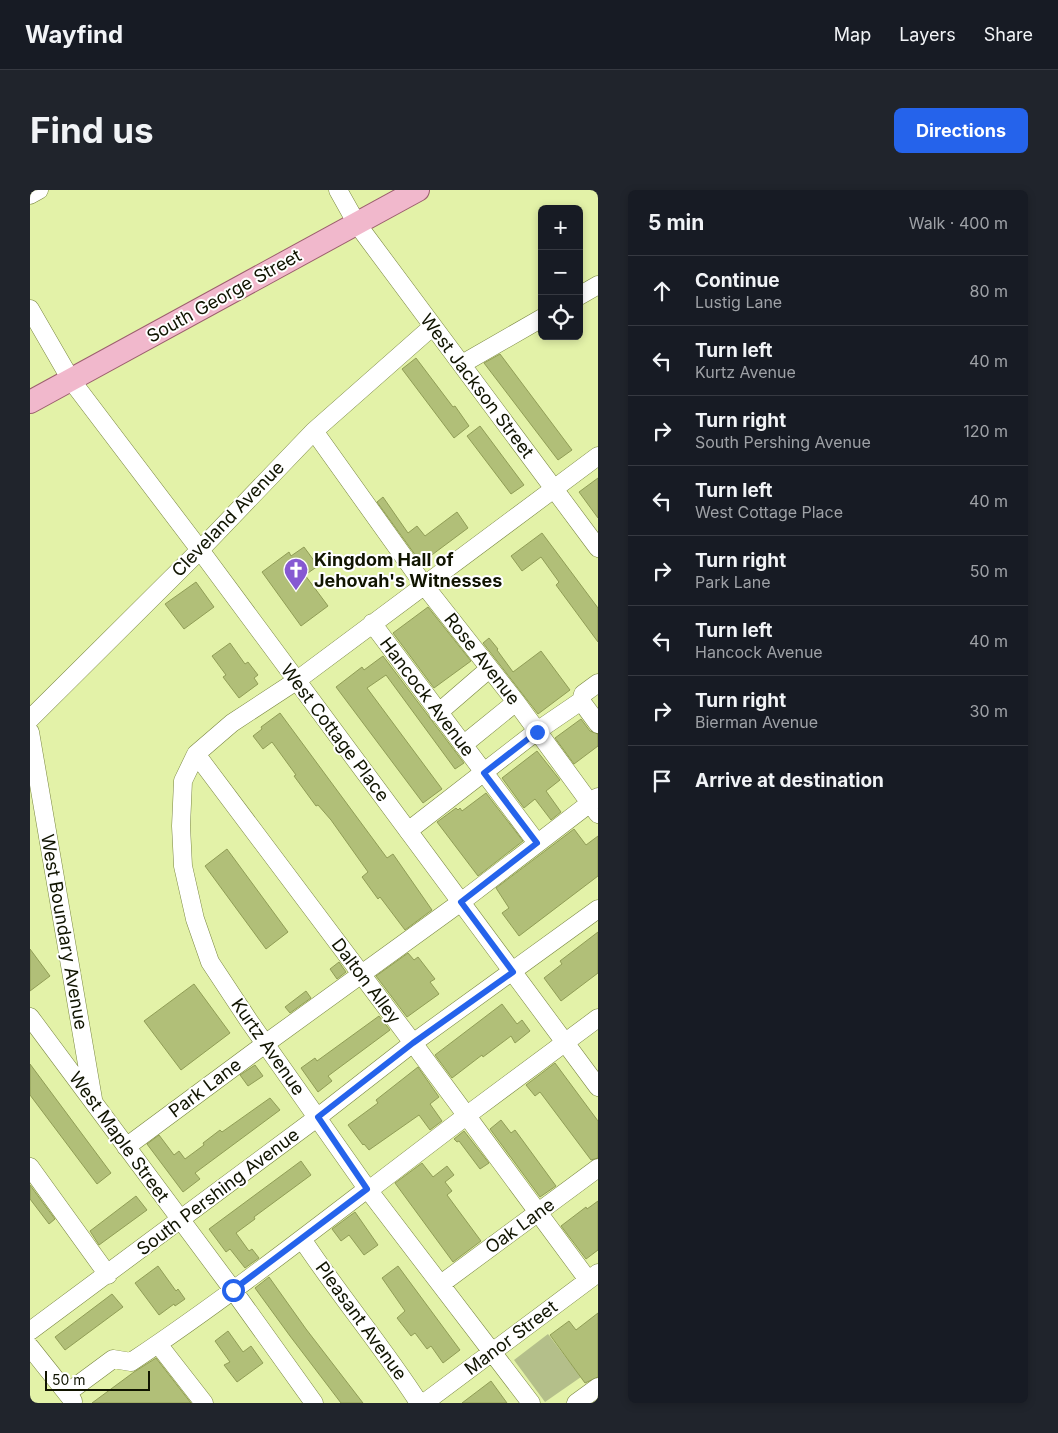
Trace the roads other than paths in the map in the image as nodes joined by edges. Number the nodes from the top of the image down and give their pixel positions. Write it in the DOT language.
graph roads {
  1 [pos="39,190"];
  2 [pos="338,190"];
  3 [pos="418,190"];
  4 [pos="30,195"];
  5 [pos="357,224"];
  6 [pos="598,285"];
  7 [pos="581,295"];
  8 [pos="30,310"];
  9 [pos="538,320"];
  10 [pos="433,326"];
  11 [pos="462,364"];
  12 [pos="71,380"];
  13 [pos="30,402"];
  14 [pos="314,431"];
  15 [pos="598,456"];
  16 [pos="553,489"];
  17 [pos="598,548"];
  18 [pos="200,550"];
  19 [pos="424,585"];
  20 [pos="372,623"];
  21 [pos="490,669"];
  22 [pos="296,681"];
  23 [pos="598,683"];
  24 [pos="581,701"];
  25 [pos="516,702"];
  26 [pos="438,713"];
  27 [pos="30,719"];
  28 [pos="598,724"];
  29 [pos="30,732"];
  30 [pos="537,732"];
  31 [pos="463,745"];
  32 [pos="196,754"];
  33 [pos="484,773"];
  34 [pos="596,805"];
  35 [pos="408,831"];
  36 [pos="537,843"];
  37 [pos="461,902"];
  38 [pos="598,909"];
  39 [pos="513,972"];
  40 [pos="361,974"];
  41 [pos="30,1017"];
  42 [pos="598,1018"];
  43 [pos="413,1043"];
  44 [pos="565,1043"];
  45 [pos="265,1044"];
  46 [pos="598,1087"];
  47 [pos="93,1102"];
  48 [pos="466,1116"];
  49 [pos="318,1117"];
  50 [pos="126,1147"];
  51 [pos="30,1167"];
  52 [pos="598,1168"];
  53 [pos="368,1190"];
  54 [pos="538,1213"];
  55 [pos="179,1219"];
  56 [pos="302,1240"];
  57 [pos="108,1274"];
  58 [pos="593,1277"];
  59 [pos="440,1284"];
  60 [pos="233,1290"];
  61 [pos="30,1331"];
  62 [pos="158,1344"];
  63 [pos="30,1347"];
  64 [pos="493,1351"];
  65 [pos="598,1387"];
  66 [pos="70,1398"];
  67 [pos="204,1403"];
  68 [pos="314,1403"];
  69 [pos="419,1403"];
  70 [pos="424,1403"];
  71 [pos="531,1403"];
  72 [pos="576,1403"];
  1 -- 4 [label="street"];
  2 -- 5 [label="street, West Jackson Street"];
  3 -- 5 [label="main road, South George Street"];
  5 -- 10 [label="street, West Jackson Street"];
  5 -- 12 [label="main road, South George Street"];
  6 -- 7 [label="street"];
  8 -- 12 [label="street, West Cottage Place"];
  9 -- 11 [label="street"];
  10 -- 11 [label="street, West Jackson Street"];
  10 -- 14 [label="street, Cleveland Avenue"];
  11 -- 16 [label="street, West Jackson Street"];
  12 -- 13 [label="main road, South George Street"];
  12 -- 18 [label="street, West Cottage Place"];
  14 -- 18 [label="street, Cleveland Avenue"];
  14 -- 19 [label="street, Rose Avenue"];
  15 -- 16 [label="street, Kurtz Avenue"];
  16 -- 17 [label="street, West Jackson Street"];
  16 -- 19 [label="street, Kurtz Avenue"];
  18 -- 22 [label="street, West Cottage Place"];
  18 -- 27 [label="street, Cleveland Avenue"];
  19 -- 20 [label="street, Kurtz Avenue"];
  19 -- 21 [label="street, Rose Avenue"];
  20 -- 22 [label="street, Kurtz Avenue"];
  20 -- 26 [label="street, Hancock Avenue"];
  21 -- 25 [label="street, Rose Avenue"];
  21 -- 26 [label="street"];
  22 -- 32 [label="street, Kurtz Avenue"];
  22 -- 35 [label="street, West Cottage Place"];
  23 -- 24 [label="street"];
  24 -- 28 [label="street"];
  24 -- 30 [label="street"];
  25 -- 30 [label="street, Rose Avenue"];
  25 -- 31 [label="street"];
  26 -- 31 [label="street, Hancock Avenue"];
  29 -- 47 [label="street, West Boundary Avenue"];
  30 -- 33 [label="street"];
  30 -- 34 [label="street, Rose Avenue"];
  31 -- 33 [label="street, Hancock Avenue"];
  32 -- 40 [label="street, Dalton Alley"];
  32 -- 45 [label="street, Kurtz Avenue"];
  33 -- 35 [label="street"];
  33 -- 36 [label="street, Hancock Avenue"];
  34 -- 36 [label="street, Park Lane"];
  35 -- 37 [label="street, West Cottage Place"];
  36 -- 37 [label="street, Park Lane"];
  37 -- 39 [label="street, West Cottage Place"];
  37 -- 40 [label="street, Park Lane"];
  38 -- 39 [label="street, South Pershing Avenue"];
  39 -- 43 [label="street, South Pershing Avenue"];
  39 -- 44 [label="street, West Cottage Place"];
  40 -- 43 [label="street, Dalton Alley"];
  40 -- 45 [label="street, Park Lane"];
  41 -- 47 [label="street, West Maple Street"];
  42 -- 44 [label="street"];
  43 -- 48 [label="street, Dalton Alley"];
  43 -- 49 [label="street, South Pershing Avenue"];
  44 -- 46 [label="street, West Cottage Place"];
  44 -- 48 [label="street"];
  45 -- 49 [label="street, Kurtz Avenue"];
  45 -- 50 [label="street, Park Lane"];
  47 -- 50 [label="street, West Maple Street"];
  48 -- 53 [label="street"];
  48 -- 54 [label="street, Dalton Alley"];
  49 -- 53 [label="street, Kurtz Avenue"];
  49 -- 55 [label="street, South Pershing Avenue"];
  50 -- 55 [label="street, West Maple Street"];
  51 -- 57 [label="street"];
  52 -- 54 [label="street, Oak Lane"];
  53 -- 56 [label="street"];
  53 -- 59 [label="street, Kurtz Avenue"];
  54 -- 58 [label="street, Dalton Alley"];
  54 -- 59 [label="street, Oak Lane"];
  55 -- 57 [label="street, South Pershing Avenue"];
  55 -- 60 [label="street, West Maple Street"];
  56 -- 60 [label="street"];
  56 -- 69 [label="street, Pleasant Avenue"];
  57 -- 61 [label="street, South Pershing Avenue"];
  58 -- 64 [label="street, Manor Street"];
  59 -- 64 [label="street, Kurtz Avenue"];
  60 -- 62 [label="street"];
  60 -- 68 [label="street, West Maple Street"];
  62 -- 66 [label="street"];
  62 -- 67 [label="street"];
  63 -- 66 [label="street"];
  64 -- 70 [label="street, Manor Street"];
  64 -- 71 [label="street, Kurtz Avenue"];
  65 -- 72 [label="street"];
}
